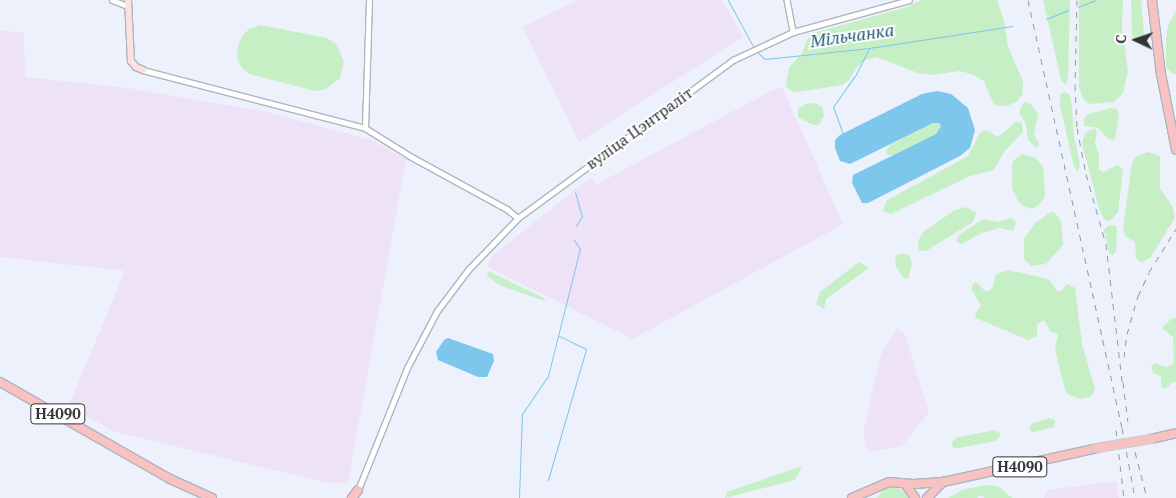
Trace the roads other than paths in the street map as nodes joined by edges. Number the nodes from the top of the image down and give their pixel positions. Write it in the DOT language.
graph roads {
  1 [pos="112,0"];
  2 [pos="368,0"];
  3 [pos="786,0"];
  4 [pos="909,0"];
  5 [pos="1152,0"];
  6 [pos="128,3"];
  7 [pos="793,32"];
  8 [pos="143,70"];
  9 [pos="365,128"];
  10 [pos="1176,150"];
  11 [pos="518,218"];
  12 [pos="0,382"];
  13 [pos="1176,433"];
  14 [pos="943,482"];
  15 [pos="905,484"];
  16 [pos="879,487"];
  17 [pos="358,494"];
  18 [pos="212,498"];
  19 [pos="352,498"];
  20 [pos="852,498"];
  21 [pos="873,498"];
  22 [pos="915,498"];
  23 [pos="927,498"];
  1 -- 6 [label="street"];
  2 -- 9 [label="street"];
  3 -- 7 [label="street"];
  4 -- 7 [label="street, вуліца Цэнтраліт"];
  5 -- 10 [label="main road"];
  6 -- 8 [label="street"];
  7 -- 11 [label="street, вуліца Цэнтраліт"];
  8 -- 9 [label="street"];
  9 -- 11 [label="street"];
  11 -- 17 [label="street, вуліца Цэнтраліт"];
  12 -- 18 [label="main road, Н4090"];
  13 -- 14 [label="main road, Н4090, bridge"];
  14 -- 15 [label="main road, Н4090"];
  14 -- 23 [label="main road"];
  15 -- 16 [label="main road, Н4090"];
  15 -- 22 [label="main road"];
  16 -- 20 [label="main road, Н4090"];
  16 -- 21 [label="main road"];
  17 -- 19 [label="main road"];
}
